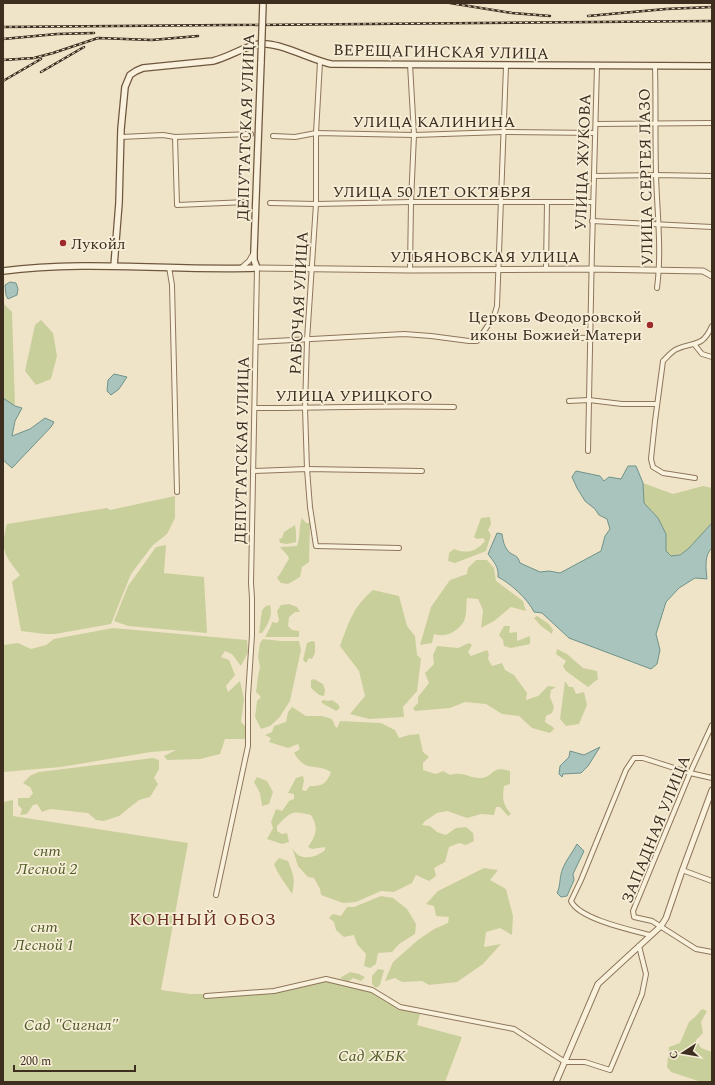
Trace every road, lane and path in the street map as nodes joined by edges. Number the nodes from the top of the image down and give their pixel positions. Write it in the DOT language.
graph roads {
  1 [pos="263,3"];
  2 [pos="320,62"];
  3 [pos="410,64"];
  4 [pos="506,66"];
  5 [pos="597,66"];
  6 [pos="655,66"];
  7 [pos="712,66"];
  8 [pos="656,123"];
  9 [pos="712,123"];
  10 [pos="596,124"];
  11 [pos="503,132"];
  12 [pos="316,133"];
  13 [pos="595,133"];
  14 [pos="251,134"];
  15 [pos="414,135"];
  16 [pos="273,136"];
  17 [pos="121,137"];
  18 [pos="175,137"];
  19 [pos="656,175"];
  20 [pos="594,176"];
  21 [pos="712,176"];
  22 [pos="247,202"];
  23 [pos="270,202"];
  24 [pos="411,202"];
  25 [pos="501,202"];
  26 [pos="547,202"];
  27 [pos="593,202"];
  28 [pos="316,204"];
  29 [pos="592,221"];
  30 [pos="660,224"];
  31 [pos="712,227"];
  32 [pos="254,251"];
  33 [pos="114,266"];
  34 [pos="169,267"];
  35 [pos="241,268"];
  36 [pos="257,268"];
  37 [pos="311,269"];
  38 [pos="546,269"];
  39 [pos="591,269"];
  40 [pos="410,270"];
  41 [pos="498,270"];
  42 [pos="3,271"];
  43 [pos="659,271"];
  44 [pos="712,276"];
  45 [pos="657,288"];
  46 [pos="712,326"];
  47 [pos="532,337"];
  48 [pos="591,338"];
  49 [pos="307,340"];
  50 [pos="256,342"];
  51 [pos="696,344"];
  52 [pos="712,357"];
  53 [pos="569,400"];
  54 [pos="589,400"];
  55 [pos="657,404"];
  56 [pos="454,407"];
  57 [pos="255,408"];
  58 [pos="305,408"];
  59 [pos="588,451"];
  60 [pos="307,469"];
  61 [pos="253,471"];
  62 [pos="422,471"];
  63 [pos="695,478"];
  64 [pos="177,492"];
  65 [pos="399,548"];
  66 [pos="712,725"];
  67 [pos="690,773"];
  68 [pos="712,778"];
  69 [pos="712,790"];
  70 [pos="682,870"];
  71 [pos="712,881"];
  72 [pos="216,895"];
  73 [pos="661,926"];
  74 [pos="650,935"];
  75 [pos="639,946"];
  76 [pos="712,952"];
  77 [pos="206,996"];
  78 [pos="564,1062"];
  79 [pos="556,1082"];
  1 -- 32 [label="main road, ДЕПУТАТСКАЯ УЛИЦА, bridge"];
  2 -- 3 [label="main road, ВЕРЕЩАГИНСКАЯ УЛИЦА"];
  2 -- 12 [label="street, РАБОЧАЯ УЛИЦА"];
  2 -- 17 [label="main road, ВЕРЕЩАГИНСКАЯ УЛИЦА"];
  3 -- 4 [label="main road, ВЕРЕЩАГИНСКАЯ УЛИЦА"];
  3 -- 15 [label="street"];
  4 -- 5 [label="main road, ВЕРЕЩАГИНСКАЯ УЛИЦА"];
  4 -- 11 [label="street"];
  5 -- 6 [label="main road, ВЕРЕЩАГИНСКАЯ УЛИЦА"];
  5 -- 10 [label="street, УЛИЦА ЖУКОВА"];
  6 -- 7 [label="main road, ВЕРЕЩАГИНСКАЯ УЛИЦА"];
  6 -- 8 [label="street, УЛИЦА СЕРГЕЯ ЛАЗО"];
  8 -- 9 [label="street"];
  8 -- 10 [label="street"];
  8 -- 19 [label="street, УЛИЦА СЕРГЕЯ ЛАЗО"];
  10 -- 13 [label="street, УЛИЦА ЖУКОВА"];
  11 -- 13 [label="street, УЛИЦА КАЛИНИНА"];
  11 -- 15 [label="street, УЛИЦА КАЛИНИНА"];
  11 -- 25 [label="street"];
  12 -- 15 [label="street, УЛИЦА КАЛИНИНА"];
  12 -- 16 [label="street, УЛИЦА КАЛИНИНА"];
  12 -- 28 [label="street, РАБОЧАЯ УЛИЦА"];
  13 -- 20 [label="street, УЛИЦА ЖУКОВА"];
  14 -- 18 [label="street"];
  15 -- 24 [label="street"];
  17 -- 18 [label="street"];
  17 -- 33 [label="main road, ВЕРЕЩАГИНСКАЯ УЛИЦА"];
  18 -- 22 [label="street"];
  19 -- 20 [label="street"];
  19 -- 21 [label="street"];
  19 -- 30 [label="street, УЛИЦА СЕРГЕЯ ЛАЗО"];
  20 -- 27 [label="street, УЛИЦА ЖУКОВА"];
  23 -- 28 [label="street, УЛИЦА 50 ЛЕТ ОКТЯБРЯ"];
  24 -- 25 [label="street, УЛИЦА 50 ЛЕТ ОКТЯБРЯ"];
  24 -- 28 [label="street, УЛИЦА 50 ЛЕТ ОКТЯБРЯ"];
  24 -- 40 [label="street"];
  25 -- 26 [label="street, УЛИЦА 50 ЛЕТ ОКТЯБРЯ"];
  25 -- 41 [label="street"];
  26 -- 27 [label="street, УЛИЦА 50 ЛЕТ ОКТЯБРЯ"];
  26 -- 38 [label="street"];
  27 -- 29 [label="street, УЛИЦА ЖУКОВА"];
  28 -- 37 [label="street, РАБОЧАЯ УЛИЦА"];
  29 -- 30 [label="street"];
  29 -- 39 [label="street, УЛИЦА ЖУКОВА"];
  30 -- 31 [label="street"];
  30 -- 43 [label="street, УЛИЦА СЕРГЕЯ ЛАЗО"];
  32 -- 35 [label="street"];
  32 -- 36 [label="main road, ДЕПУТАТСКАЯ УЛИЦА"];
  33 -- 34 [label="main road"];
  33 -- 42 [label="main road"];
  34 -- 35 [label="main road"];
  34 -- 64 [label="street"];
  35 -- 36 [label="main road"];
  36 -- 37 [label="street, УЛЬЯНОВСКАЯ УЛИЦА"];
  36 -- 50 [label="street, ДЕПУТАТСКАЯ УЛИЦА"];
  37 -- 40 [label="street, УЛЬЯНОВСКАЯ УЛИЦА"];
  37 -- 49 [label="street, РАБОЧАЯ УЛИЦА"];
  38 -- 39 [label="street, УЛЬЯНОВСКАЯ УЛИЦА"];
  38 -- 41 [label="street, УЛЬЯНОВСКАЯ УЛИЦА"];
  39 -- 43 [label="street, УЛЬЯНОВСКАЯ УЛИЦА"];
  39 -- 48 [label="street, УЛИЦА ЖУКОВА"];
  40 -- 41 [label="street, УЛЬЯНОВСКАЯ УЛИЦА"];
  41 -- 49 [label="street"];
  43 -- 44 [label="street, УЛЬЯНОВСКАЯ УЛИЦА"];
  43 -- 45 [label="street, УЛИЦА СЕРГЕЯ ЛАЗО"];
  46 -- 51 [label="street"];
  47 -- 48 [label="street"];
  48 -- 54 [label="street, УЛИЦА ЖУКОВА"];
  49 -- 50 [label="street"];
  49 -- 58 [label="street, РАБОЧАЯ УЛИЦА"];
  50 -- 57 [label="street, ДЕПУТАТСКАЯ УЛИЦА"];
  51 -- 52 [label="street"];
  51 -- 55 [label="street"];
  53 -- 54 [label="street"];
  54 -- 55 [label="street"];
  54 -- 59 [label="street, УЛИЦА ЖУКОВА"];
  55 -- 63 [label="street"];
  56 -- 58 [label="street, УЛИЦА УРИЦКОГО"];
  57 -- 58 [label="street, УЛИЦА УРИЦКОГО"];
  57 -- 61 [label="street, ДЕПУТАТСКАЯ УЛИЦА"];
  58 -- 60 [label="street, РАБОЧАЯ УЛИЦА"];
  60 -- 61 [label="street"];
  60 -- 62 [label="street"];
  60 -- 65 [label="street, РАБОЧАЯ УЛИЦА"];
  61 -- 72 [label="street, ДЕПУТАТСКАЯ УЛИЦА"];
  66 -- 67 [label="street, ЗАПАДНАЯ УЛИЦА"];
  67 -- 68 [label="street"];
  67 -- 73 [label="street, ЗАПАДНАЯ УЛИЦА"];
  67 -- 74 [label="street"];
  69 -- 70 [label="street"];
  70 -- 71 [label="street"];
  70 -- 73 [label="street"];
  73 -- 74 [label="street"];
  73 -- 76 [label="street"];
  74 -- 75 [label="street"];
  75 -- 78 [label="street"];
  75 -- 78 [label="street"];
  77 -- 78 [label="street"];
  78 -- 79 [label="street"];
}
